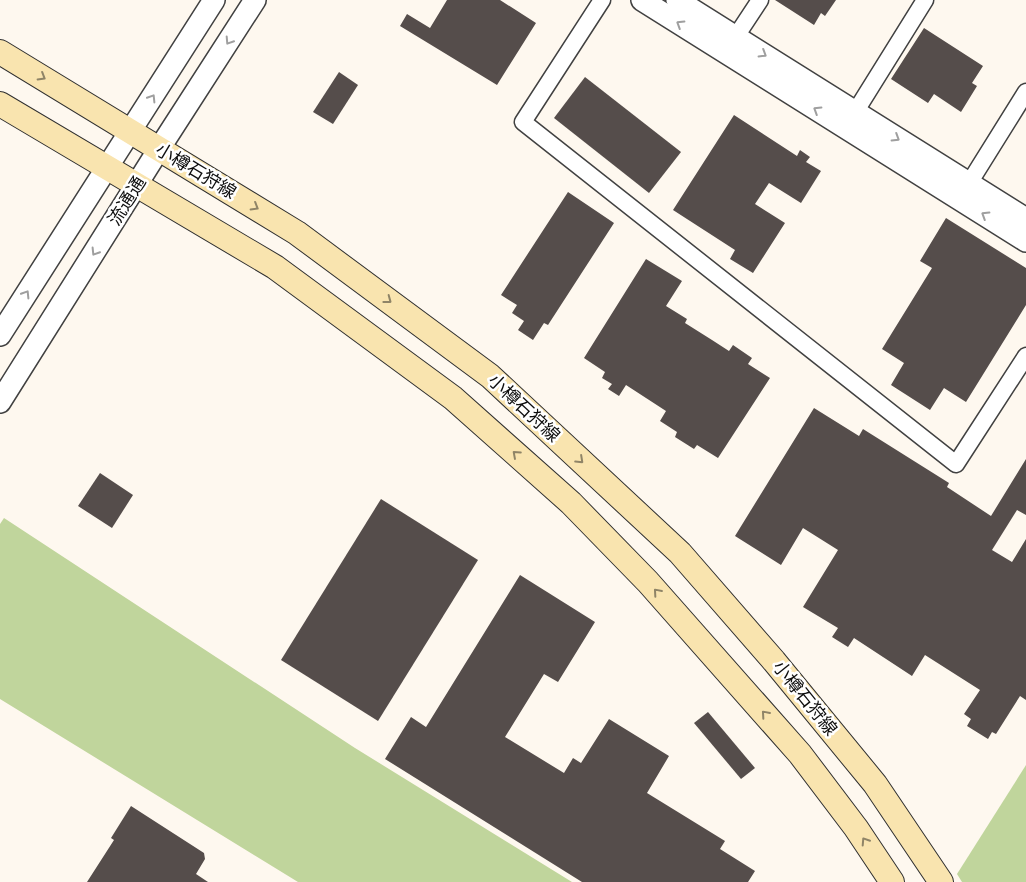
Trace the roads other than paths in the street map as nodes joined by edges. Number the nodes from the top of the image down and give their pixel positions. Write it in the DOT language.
graph roads {
  1 [pos="214,0"];
  2 [pos="255,0"];
  3 [pos="602,0"];
  4 [pos="642,0"];
  5 [pos="677,0"];
  6 [pos="760,0"];
  7 [pos="925,0"];
  8 [pos="731,45"];
  9 [pos="0,52"];
  10 [pos="1026,92"];
  11 [pos="0,104"];
  12 [pos="850,120"];
  13 [pos="131,131"];
  14 [pos="159,149"];
  15 [pos="106,167"];
  16 [pos="137,185"];
  17 [pos="964,191"];
  18 [pos="1026,219"];
  19 [pos="1026,241"];
  20 [pos="0,335"];
  21 [pos="1026,356"];
  22 [pos="0,402"];
  23 [pos="892,882"];
  24 [pos="940,882"];
  13 -- 1 [label="street, 流通通, one-way"];
  2 -- 14 [label="street, 流通通, one-way"];
  3 -- 21 [label="street"];
  8 -- 4 [label="street, one-way"];
  5 -- 8 [label="street"];
  6 -- 8 [label="street"];
  7 -- 12 [label="street"];
  8 -- 12 [label="street"];
  9 -- 13 [label="main road, 小樽石狩線, one-way"];
  10 -- 17 [label="street"];
  11 -- 15 [label="main road"];
  12 -- 17 [label="street"];
  13 -- 14 [label="main road, 小樽石狩線"];
  13 -- 15 [label="street, 流通通"];
  14 -- 16 [label="street, 流通通"];
  14 -- 24 [label="main road, 小樽石狩線, one-way"];
  15 -- 16 [label="main road"];
  20 -- 15 [label="street, 流通通, one-way"];
  16 -- 22 [label="street, 流通通, one-way"];
  23 -- 16 [label="main road, one-way"];
  17 -- 18 [label="street"];
  19 -- 17 [label="street, one-way"];
}
